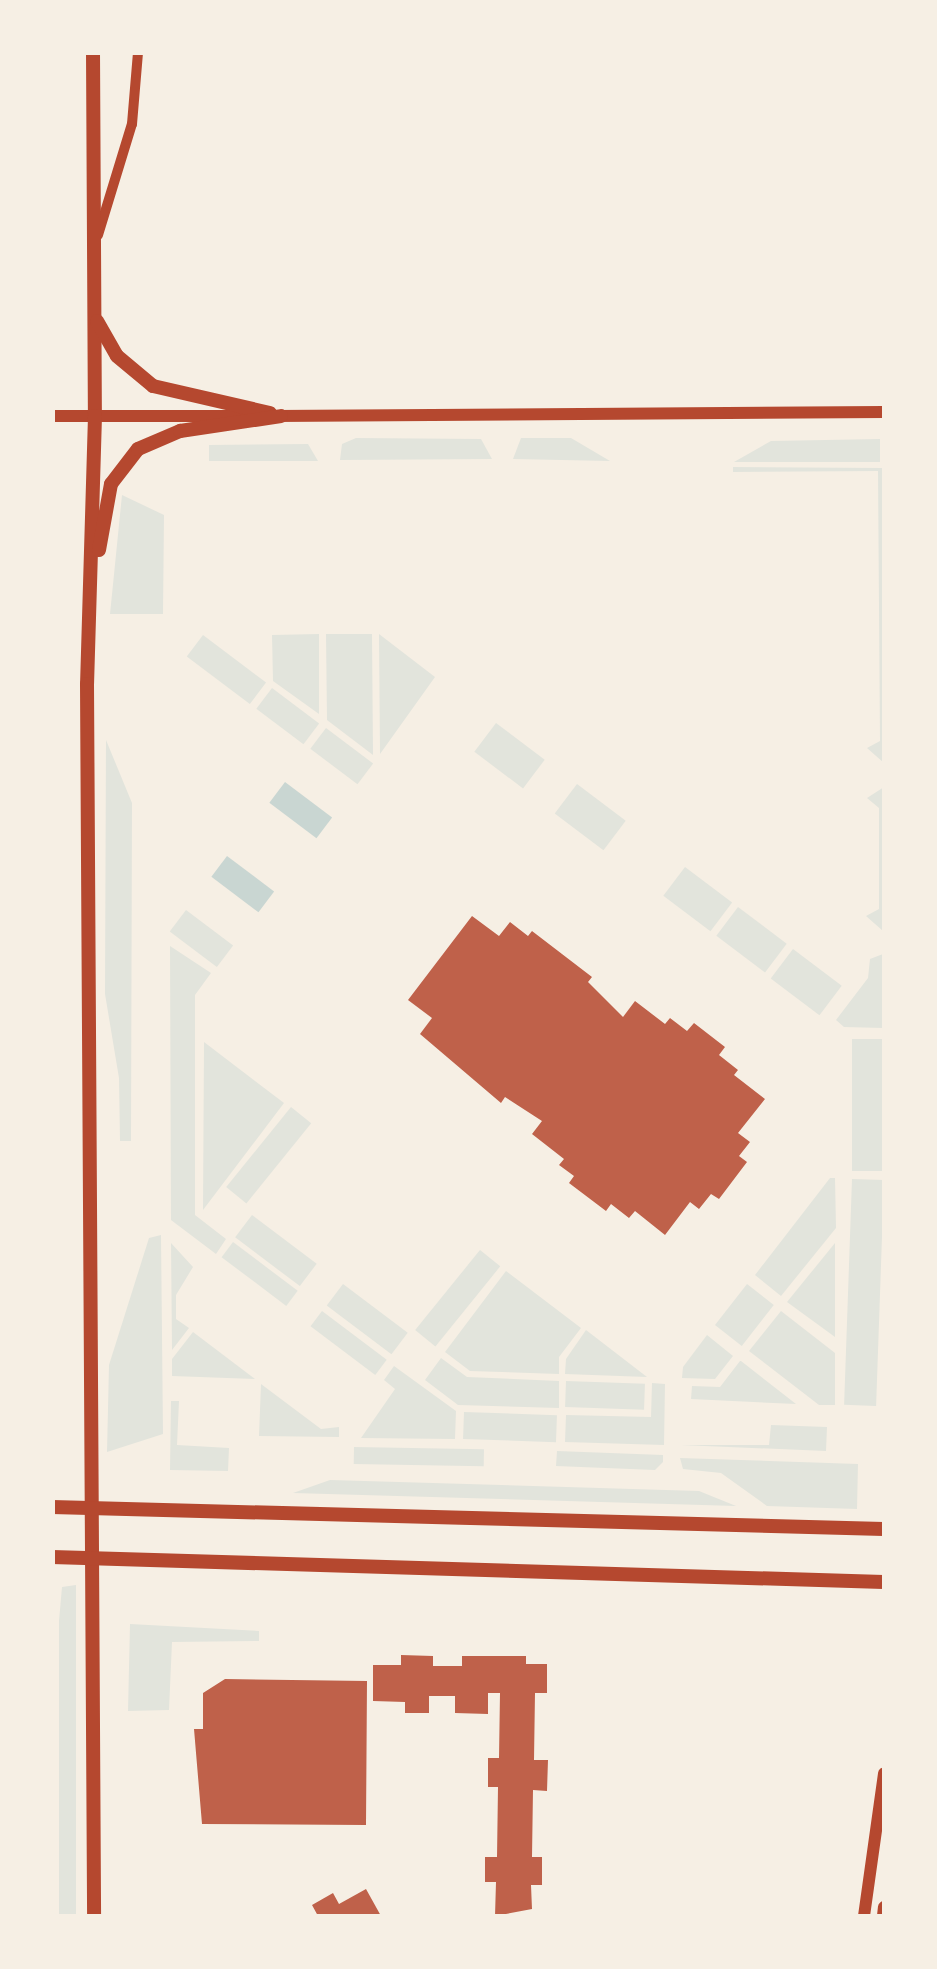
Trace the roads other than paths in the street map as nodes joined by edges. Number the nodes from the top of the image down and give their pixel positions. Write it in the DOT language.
graph roads {
  1 [pos="92,52"];
  2 [pos="138,52"];
  3 [pos="94,246"];
  4 [pos="95,317"];
  5 [pos="884,412"];
  6 [pos="52,416"];
  7 [pos="95,416"];
  8 [pos="281,416"];
  9 [pos="89,615"];
  10 [pos="52,1507"];
  11 [pos="91,1508"];
  12 [pos="884,1530"];
  13 [pos="52,1557"];
  14 [pos="90,1557"];
  15 [pos="884,1582"];
  16 [pos="884,1773"];
  17 [pos="884,1907"];
  18 [pos="94,1916"];
  19 [pos="864,1916"];
  20 [pos="883,1916"];
  1 -- 3 [label="main road"];
  2 -- 3 [label="street"];
  3 -- 4 [label="main road"];
  4 -- 7 [label="main road"];
  4 -- 8 [label="main road"];
  5 -- 8 [label="street"];
  6 -- 7 [label="street"];
  7 -- 8 [label="street"];
  7 -- 9 [label="main road"];
  8 -- 9 [label="main road"];
  9 -- 11 [label="main road"];
  10 -- 11 [label="main road"];
  11 -- 12 [label="main road"];
  11 -- 14 [label="main road"];
  13 -- 14 [label="main road"];
  14 -- 15 [label="main road"];
  14 -- 18 [label="main road"];
  16 -- 19 [label="street"];
  17 -- 20 [label="street"];
}
